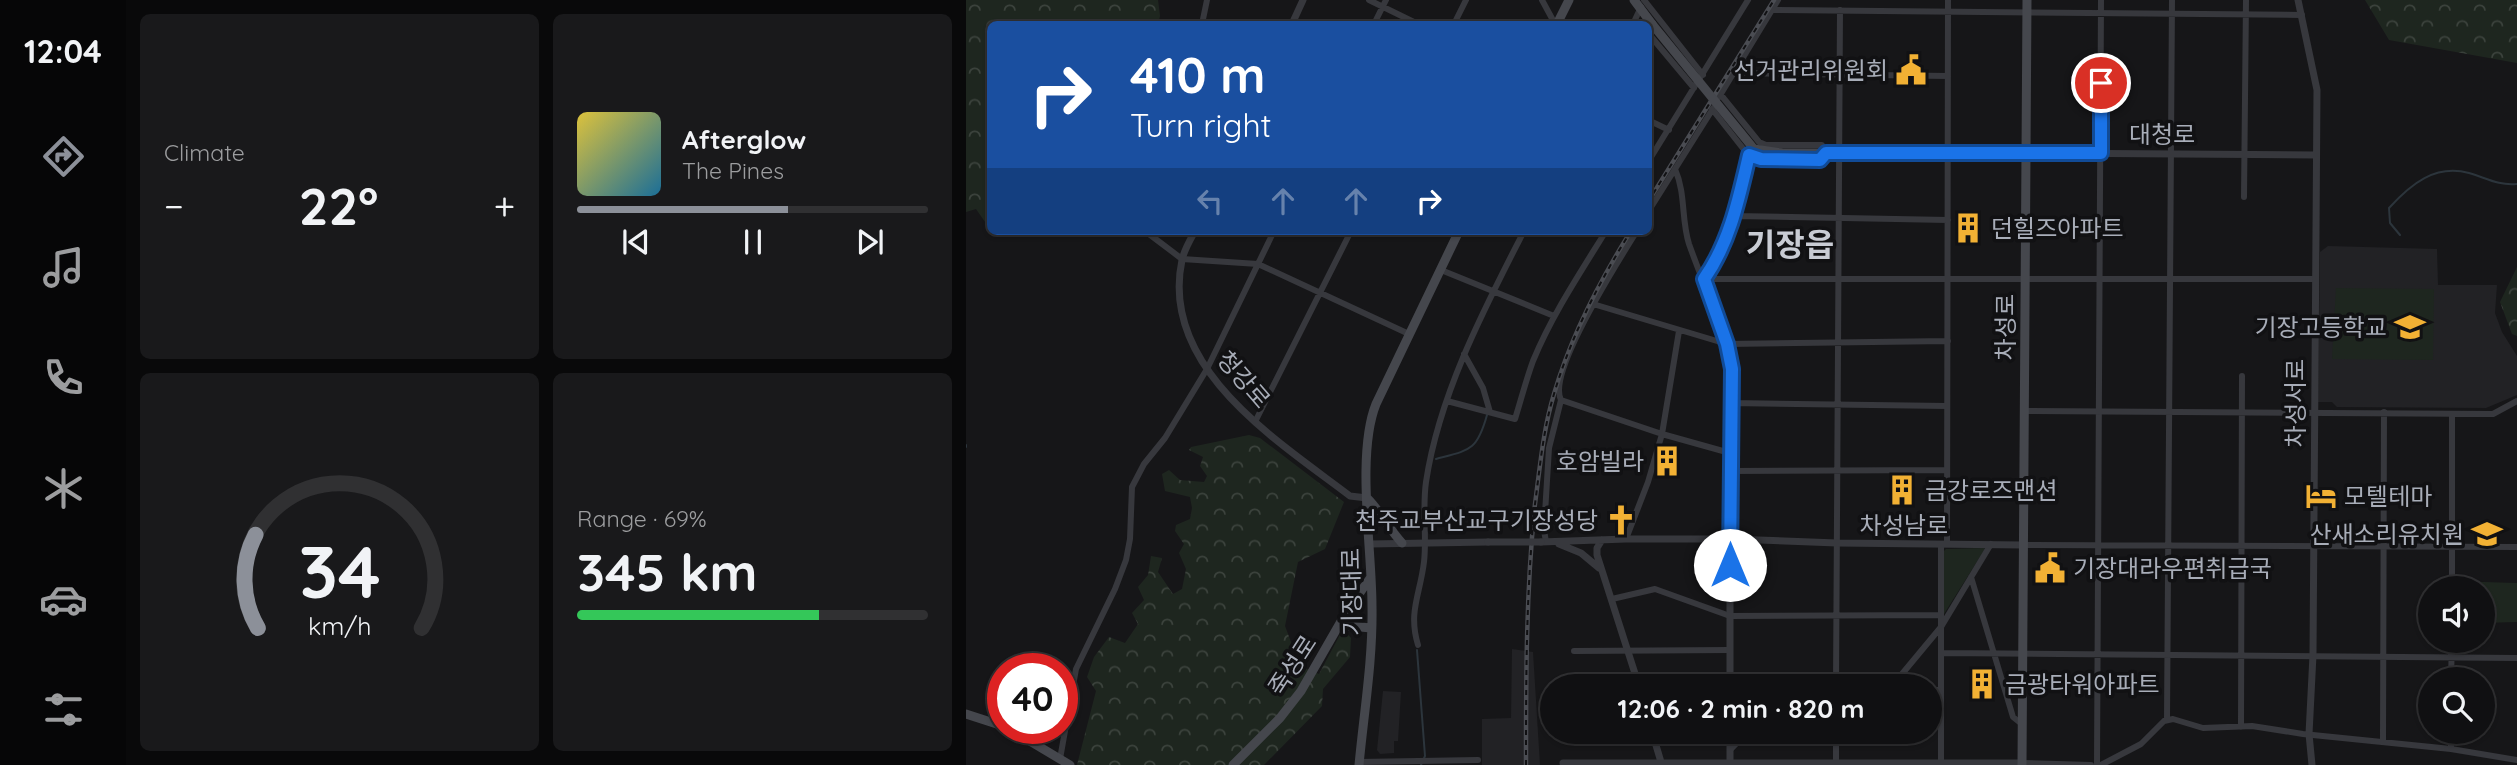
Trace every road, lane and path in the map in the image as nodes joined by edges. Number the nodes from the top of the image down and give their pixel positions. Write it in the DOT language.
graph roads {
  1 [pos="1303,0"];
  2 [pos="1369,0"];
  3 [pos="1466,0"];
  4 [pos="1542,0"];
  5 [pos="1569,0"];
  6 [pos="1748,0"];
  7 [pos="1778,0"];
  8 [pos="1847,0"];
  9 [pos="1948,0"];
  10 [pos="2027,0"];
  11 [pos="2101,0"];
  12 [pos="2172,0"];
  13 [pos="2246,0"];
  14 [pos="2298,0"];
  15 [pos="1209,1"];
  16 [pos="1641,2"];
  17 [pos="1384,3"];
  18 [pos="1772,10"];
  19 [pos="1843,10"];
  20 [pos="1948,11"];
  21 [pos="2027,12"];
  22 [pos="2101,12"];
  23 [pos="2172,13"];
  24 [pos="2246,14"];
  25 [pos="2302,15"];
  26 [pos="1203,21"];
  27 [pos="1293,21"];
  28 [pos="1375,21"];
  29 [pos="1413,21"];
  30 [pos="1456,21"];
  31 [pos="1554,21"];
  32 [pos="1558,21"];
  33 [pos="1637,21"];
  34 [pos="1648,21"];
  35 [pos="1652,30"];
  36 [pos="1652,31"];
  37 [pos="1733,73"];
  38 [pos="1703,75"];
  39 [pos="1840,75"];
  40 [pos="1948,76"];
  41 [pos="1694,88"];
  42 [pos="1721,95"];
  43 [pos="1712,109"];
  44 [pos="1652,122"];
  45 [pos="1669,130"];
  46 [pos="1826,153"];
  47 [pos="1840,153"];
  48 [pos="1948,153"];
  49 [pos="2025,153"];
  50 [pos="2101,153"];
  51 [pos="2171,153"];
  52 [pos="2245,154"];
  53 [pos="1749,155"];
  54 [pos="2316,155"];
  55 [pos="1652,156"];
  56 [pos="1675,169"];
  57 [pos="2244,197"];
  58 [pos="1652,206"];
  59 [pos="1734,216"];
  60 [pos="1839,218"];
  61 [pos="1948,220"];
  62 [pos="1150,235"];
  63 [pos="1193,235"];
  64 [pos="1272,235"];
  65 [pos="1349,235"];
  66 [pos="1457,235"];
  67 [pos="1522,235"];
  68 [pos="1603,235"];
  69 [pos="1635,235"];
  70 [pos="1182,259"];
  71 [pos="1258,264"];
  72 [pos="1441,270"];
  73 [pos="1839,278"];
  74 [pos="1948,278"];
  75 [pos="2025,278"];
  76 [pos="2100,278"];
  77 [pos="2170,278"];
  78 [pos="1704,279"];
  79 [pos="2315,279"];
  80 [pos="1320,291"];
  81 [pos="1492,292"];
  82 [pos="1593,304"];
  83 [pos="1554,316"];
  84 [pos="1679,331"];
  85 [pos="1409,334"];
  86 [pos="1838,341"];
  87 [pos="1948,341"];
  88 [pos="1727,344"];
  89 [pos="1464,354"];
  90 [pos="1206,369"];
  91 [pos="2242,376"];
  92 [pos="1561,400"];
  93 [pos="1447,401"];
  94 [pos="2517,401"];
  95 [pos="1730,403"];
  96 [pos="1838,404"];
  97 [pos="1947,406"];
  98 [pos="2024,411"];
  99 [pos="2099,411"];
  100 [pos="2169,411"];
  101 [pos="2242,411"];
  102 [pos="2315,411"];
  103 [pos="1490,412"];
  104 [pos="2384,412"];
  105 [pos="2452,414"];
  106 [pos="1255,422"];
  107 [pos="1662,434"];
  108 [pos="1730,453"];
  109 [pos="1947,470"];
  110 [pos="1731,471"];
  111 [pos="1837,471"];
  112 [pos="1367,498"];
  113 [pos="1626,539"];
  114 [pos="1730,539"];
  115 [pos="1602,540"];
  116 [pos="1546,542"];
  117 [pos="1402,543"];
  118 [pos="1424,543"];
  119 [pos="1837,543"];
  120 [pos="1370,544"];
  121 [pos="1944,544"];
  122 [pos="1991,544"];
  123 [pos="2023,545"];
  124 [pos="2099,545"];
  125 [pos="2168,545"];
  126 [pos="2241,546"];
  127 [pos="2314,546"];
  128 [pos="2384,547"];
  129 [pos="2452,547"];
  130 [pos="2517,547"];
  131 [pos="1602,571"];
  132 [pos="2452,576"];
  133 [pos="1371,577"];
  134 [pos="1971,577"];
  135 [pos="1612,599"];
  136 [pos="1941,615"];
  137 [pos="1730,616"];
  138 [pos="1837,616"];
  139 [pos="1339,625"];
  140 [pos="1941,626"];
  141 [pos="1371,628"];
  142 [pos="1418,645"];
  143 [pos="1730,650"];
  144 [pos="1574,651"];
  145 [pos="1629,651"];
  146 [pos="1941,653"];
  147 [pos="2452,653"];
  148 [pos="1994,654"];
  149 [pos="2023,654"];
  150 [pos="2098,654"];
  151 [pos="2167,654"];
  152 [pos="2240,655"];
  153 [pos="2313,655"];
  154 [pos="2383,657"];
  155 [pos="2452,657"];
  156 [pos="2517,658"];
  157 [pos="2452,667"];
  158 [pos="1636,674"];
  159 [pos="1730,674"];
  160 [pos="1836,674"];
  161 [pos="1902,674"];
  162 [pos="1941,674"];
  163 [pos="966,714"];
  164 [pos="2167,719"];
  165 [pos="987,721"];
  166 [pos="2023,724"];
  167 [pos="2241,727"];
  168 [pos="2309,734"];
  169 [pos="2382,742"];
  170 [pos="1034,744"];
  171 [pos="1656,744"];
  172 [pos="1730,744"];
  173 [pos="1736,744"];
  174 [pos="1836,744"];
  175 [pos="1941,744"];
  176 [pos="2451,744"];
  177 [pos="2451,748"];
  178 [pos="1730,750"];
  179 [pos="2490,756"];
  180 [pos="1060,759"];
  181 [pos="1478,760"];
  182 [pos="2517,760"];
  183 [pos="1661,762"];
  184 [pos="1836,762"];
  185 [pos="1359,763"];
  186 [pos="1569,763"];
  187 [pos="1730,764"];
  188 [pos="1941,764"];
  189 [pos="2022,764"];
  190 [pos="1069,765"];
  191 [pos="1233,765"];
  192 [pos="2096,765"];
  193 [pos="2312,765"];
  194 [pos="2490,765"];
  1 -- 27 [label="street"];
  2 -- 17 [label="street"];
  3 -- 30 [label="street"];
  4 -- 31 [label="street"];
  5 -- 32 [label="main road"];
  6 -- 38 [label="street"];
  7 -- 18 [label="street"];
  8 -- 19 [label="street"];
  9 -- 20 [label="street"];
  10 -- 21 [label="main road, 차성로"];
  11 -- 22 [label="street"];
  12 -- 23 [label="street"];
  13 -- 24 [label="street"];
  14 -- 25 [label="street, 차성서로"];
  15 -- 26 [label="street"];
  16 -- 33 [label="street"];
  16 -- 34 [label="main road"];
  16 -- 38 [label="street"];
  17 -- 28 [label="street"];
  17 -- 29 [label="street"];
  18 -- 19 [label="street"];
  18 -- 37 [label="street"];
  19 -- 20 [label="street"];
  19 -- 39 [label="street"];
  20 -- 21 [label="street"];
  20 -- 40 [label="street"];
  21 -- 22 [label="street"];
  21 -- 49 [label="main road, 차성로"];
  22 -- 23 [label="street"];
  22 -- 50 [label="street"];
  23 -- 24 [label="street"];
  23 -- 51 [label="street"];
  24 -- 25 [label="street"];
  24 -- 52 [label="street"];
  25 -- 54 [label="street, 차성서로"];
  35 -- 46 [label="main road, 대청로, bridge"];
  36 -- 41 [label="street"];
  37 -- 39 [label="street"];
  37 -- 42 [label="street"];
  38 -- 41 [label="street"];
  39 -- 40 [label="street"];
  39 -- 47 [label="street"];
  40 -- 48 [label="street"];
  41 -- 45 [label="street"];
  42 -- 43 [label="street"];
  42 -- 46 [label="street"];
  43 -- 53 [label="street"];
  43 -- 56 [label="street"];
  44 -- 45 [label="street"];
  45 -- 55 [label="street"];
  46 -- 47 [label="main road, 대청로"];
  46 -- 53 [label="street"];
  47 -- 48 [label="main road, 대청로"];
  47 -- 60 [label="street"];
  48 -- 49 [label="main road, 대청로"];
  48 -- 61 [label="street"];
  49 -- 50 [label="street, 대청로"];
  49 -- 75 [label="main road, 차성로"];
  50 -- 51 [label="street, 대청로"];
  50 -- 76 [label="street"];
  51 -- 52 [label="street, 대청로"];
  51 -- 77 [label="street"];
  52 -- 54 [label="street, 대청로"];
  52 -- 57 [label="street"];
  53 -- 59 [label="street"];
  54 -- 79 [label="street, 차성서로"];
  56 -- 58 [label="street"];
  56 -- 78 [label="street"];
  59 -- 60 [label="street"];
  59 -- 78 [label="street"];
  60 -- 61 [label="street"];
  60 -- 73 [label="street"];
  61 -- 74 [label="street"];
  62 -- 70 [label="street"];
  63 -- 70 [label="street, 청강로"];
  64 -- 71 [label="street"];
  65 -- 80 [label="street"];
  66 -- 72 [label="main road, 기장대로"];
  67 -- 81 [label="street"];
  68 -- 83 [label="street"];
  69 -- 82 [label="street"];
  70 -- 71 [label="street"];
  70 -- 90 [label="street, 청강로"];
  71 -- 80 [label="street"];
  71 -- 90 [label="street"];
  72 -- 81 [label="street"];
  72 -- 85 [label="main road, 기장대로"];
  73 -- 74 [label="street"];
  73 -- 78 [label="street"];
  73 -- 86 [label="street"];
  74 -- 75 [label="street"];
  74 -- 87 [label="street"];
  75 -- 76 [label="street"];
  75 -- 98 [label="main road, 차성로"];
  76 -- 77 [label="street"];
  76 -- 99 [label="street"];
  77 -- 79 [label="street"];
  77 -- 100 [label="street"];
  78 -- 88 [label="street"];
  79 -- 102 [label="street, 차성서로"];
  80 -- 85 [label="street"];
  80 -- 106 [label="street"];
  81 -- 83 [label="street"];
  81 -- 89 [label="street"];
  82 -- 84 [label="street"];
  82 -- 92 [label="street"];
  83 -- 103 [label="street"];
  84 -- 88 [label="street"];
  84 -- 107 [label="street"];
  85 -- 112 [label="main road, 기장대로"];
  86 -- 87 [label="street"];
  86 -- 88 [label="street"];
  86 -- 96 [label="street"];
  87 -- 97 [label="street"];
  88 -- 95 [label="street"];
  89 -- 93 [label="street"];
  89 -- 103 [label="street"];
  90 -- 106 [label="street, 청강로"];
  90 -- 180 [label="street"];
  91 -- 101 [label="street"];
  92 -- 107 [label="street"];
  92 -- 116 [label="street"];
  93 -- 103 [label="street"];
  93 -- 118 [label="street"];
  94 -- 105 [label="street"];
  95 -- 96 [label="street"];
  95 -- 108 [label="street"];
  96 -- 97 [label="street"];
  96 -- 111 [label="street"];
  97 -- 109 [label="street"];
  98 -- 99 [label="street"];
  98 -- 123 [label="main road, 차성로"];
  99 -- 100 [label="street"];
  99 -- 124 [label="street"];
  100 -- 101 [label="street"];
  100 -- 125 [label="street"];
  101 -- 102 [label="street"];
  101 -- 126 [label="street"];
  102 -- 104 [label="street"];
  102 -- 127 [label="street, 차성서로"];
  104 -- 105 [label="street"];
  104 -- 128 [label="street"];
  105 -- 129 [label="street"];
  106 -- 112 [label="street, 청강로"];
  107 -- 108 [label="street"];
  107 -- 113 [label="street"];
  108 -- 110 [label="street"];
  109 -- 111 [label="street"];
  109 -- 121 [label="street"];
  110 -- 111 [label="street"];
  110 -- 114 [label="street"];
  111 -- 119 [label="street"];
  112 -- 117 [label="main road"];
  112 -- 120 [label="main road, 기장대로"];
  113 -- 114 [label="street, 차성남로"];
  113 -- 115 [label="street, 차성남로"];
  114 -- 119 [label="street, 차성남로"];
  114 -- 137 [label="street"];
  115 -- 116 [label="street, 차성남로"];
  115 -- 131 [label="street"];
  116 -- 118 [label="street, 차성남로, bridge"];
  116 -- 131 [label="street"];
  117 -- 118 [label="street, 차성남로"];
  117 -- 120 [label="street, 차성남로"];
  118 -- 142 [label="street"];
  119 -- 121 [label="street, 차성남로"];
  119 -- 138 [label="street"];
  120 -- 133 [label="main road, 기장대로"];
  121 -- 122 [label="street, 차성남로"];
  121 -- 136 [label="street"];
  122 -- 123 [label="street, 차성남로"];
  122 -- 134 [label="street"];
  123 -- 124 [label="street, 차성남로"];
  123 -- 149 [label="main road, 차성로"];
  124 -- 125 [label="street, 차성남로"];
  124 -- 150 [label="street"];
  125 -- 126 [label="street, 차성남로"];
  125 -- 151 [label="street"];
  126 -- 127 [label="street, 차성남로"];
  126 -- 152 [label="street"];
  127 -- 128 [label="street, 차성남로"];
  127 -- 153 [label="street, 차성서로"];
  128 -- 129 [label="street, 차성남로"];
  128 -- 154 [label="street"];
  129 -- 130 [label="street, 차성남로"];
  129 -- 132 [label="street"];
  131 -- 135 [label="street"];
  133 -- 139 [label="main road, 죽성로"];
  133 -- 141 [label="main road, 기장대로"];
  134 -- 140 [label="street"];
  134 -- 148 [label="street"];
  135 -- 137 [label="street"];
  135 -- 145 [label="street"];
  136 -- 138 [label="street"];
  136 -- 140 [label="street"];
  137 -- 138 [label="street"];
  137 -- 143 [label="street"];
  138 -- 160 [label="street"];
  139 -- 141 [label="main road"];
  139 -- 191 [label="main road, 죽성로"];
  140 -- 146 [label="street"];
  140 -- 161 [label="street"];
  141 -- 185 [label="main road, 기장대로"];
  143 -- 145 [label="street"];
  143 -- 159 [label="street"];
  144 -- 145 [label="street"];
  145 -- 158 [label="street"];
  146 -- 148 [label="street"];
  146 -- 162 [label="street"];
  147 -- 155 [label="street"];
  148 -- 149 [label="street"];
  148 -- 166 [label="street"];
  149 -- 150 [label="street"];
  149 -- 166 [label="main road, 차성로"];
  150 -- 151 [label="street"];
  150 -- 192 [label="street"];
  151 -- 152 [label="street"];
  151 -- 164 [label="street"];
  152 -- 153 [label="street"];
  152 -- 167 [label="street"];
  153 -- 154 [label="street"];
  153 -- 168 [label="street, 차성서로"];
  154 -- 155 [label="street"];
  154 -- 169 [label="street"];
  155 -- 156 [label="street"];
  155 -- 157 [label="street"];
  163 -- 165 [label="main road"];
  164 -- 167 [label="street"];
  164 -- 192 [label="street"];
  166 -- 189 [label="main road, 차성로"];
  167 -- 168 [label="street"];
  168 -- 169 [label="street"];
  168 -- 193 [label="street, 차성서로"];
  169 -- 177 [label="street"];
  170 -- 180 [label="main road"];
  171 -- 183 [label="street"];
  172 -- 178 [label="street"];
  173 -- 178 [label="street"];
  174 -- 184 [label="street"];
  175 -- 188 [label="street"];
  176 -- 177 [label="street"];
  177 -- 179 [label="street"];
  178 -- 187 [label="street"];
  179 -- 182 [label="street"];
  179 -- 194 [label="street"];
  180 -- 190 [label="main road"];
  181 -- 185 [label="street, 기장대로"];
  183 -- 186 [label="street"];
  183 -- 187 [label="street"];
  184 -- 187 [label="street"];
  184 -- 188 [label="street"];
  188 -- 189 [label="street"];
  189 -- 192 [label="street"];
}
